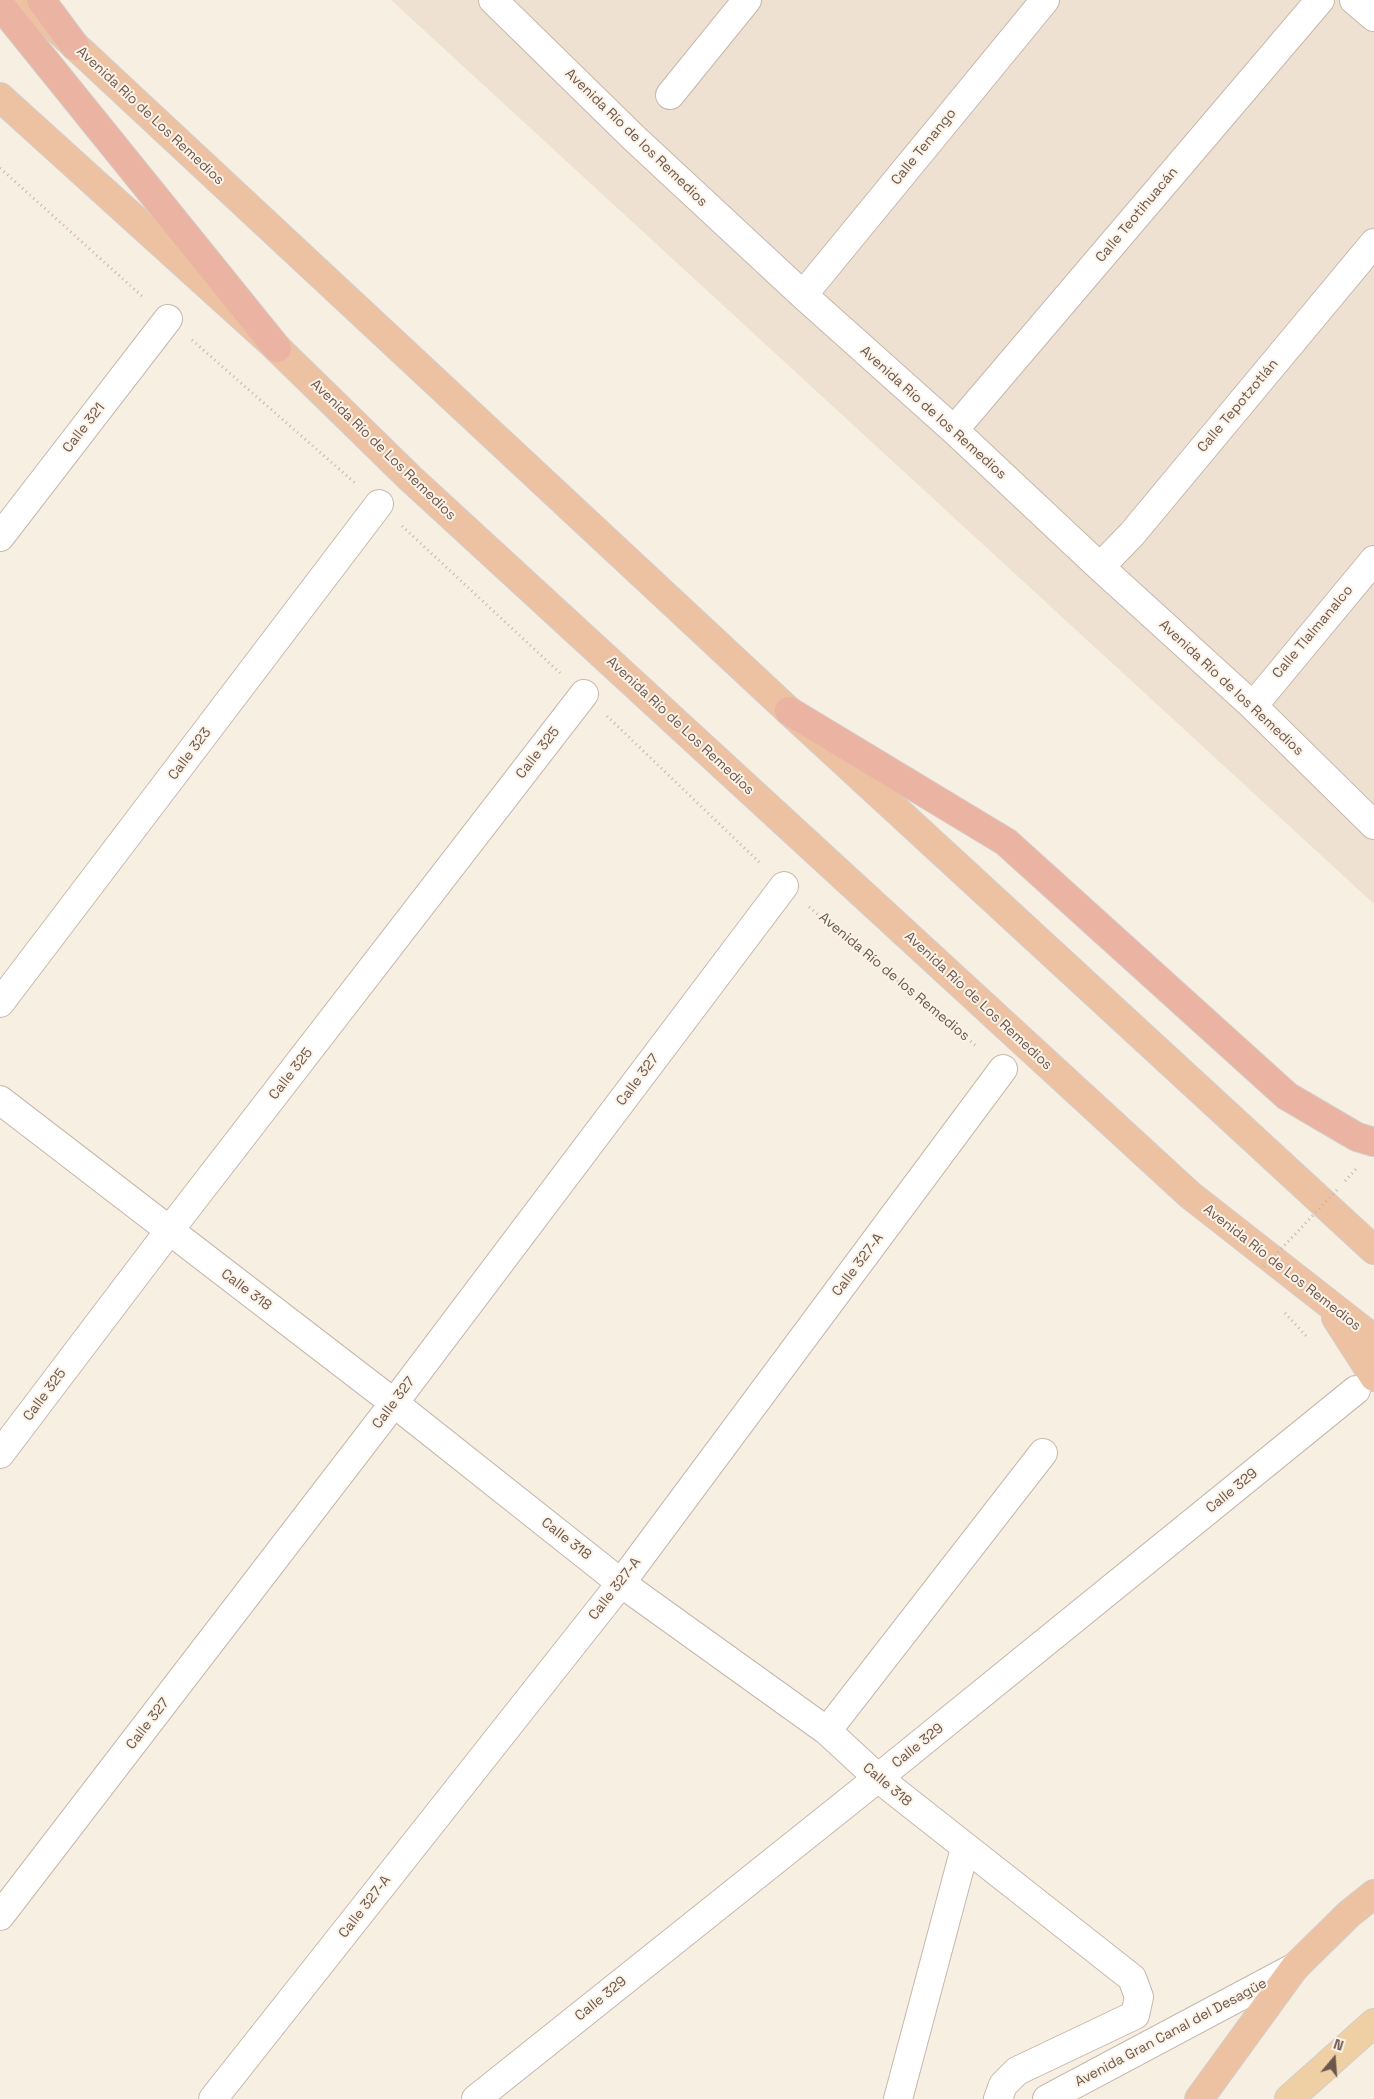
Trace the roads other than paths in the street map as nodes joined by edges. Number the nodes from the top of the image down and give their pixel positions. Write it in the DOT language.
graph roads {
  1 [pos="26,0"];
  2 [pos="41,0"];
  3 [pos="493,0"];
  4 [pos="747,0"];
  5 [pos="1045,0"];
  6 [pos="1320,0"];
  7 [pos="1354,0"];
  8 [pos="0,4"];
  9 [pos="1374,17"];
  10 [pos="75,46"];
  11 [pos="670,95"];
  12 [pos="0,97"];
  13 [pos="1374,243"];
  14 [pos="804,295"];
  15 [pos="168,319"];
  16 [pos="277,348"];
  17 [pos="954,430"];
  18 [pos="379,504"];
  19 [pos="0,537"];
  20 [pos="1374,560"];
  21 [pos="1100,567"];
  22 [pos="584,694"];
  23 [pos="1253,706"];
  24 [pos="789,711"];
  25 [pos="1374,825"];
  26 [pos="784,886"];
  27 [pos="0,1003"];
  28 [pos="1004,1069"];
  29 [pos="0,1100"];
  30 [pos="1374,1142"];
  31 [pos="169,1231"];
  32 [pos="1374,1250"];
  33 [pos="1324,1300"];
  34 [pos="1374,1339"];
  35 [pos="1365,1383"];
  36 [pos="394,1403"];
  37 [pos="1043,1453"];
  38 [pos="0,1454"];
  39 [pos="621,1583"];
  40 [pos="827,1731"];
  41 [pos="878,1778"];
  42 [pos="965,1848"];
  43 [pos="1374,1894"];
  44 [pos="0,1916"];
  45 [pos="1295,1968"];
  46 [pos="1374,2023"];
  47 [pos="213,2099"];
  48 [pos="476,2099"];
  49 [pos="898,2099"];
  50 [pos="998,2099"];
  51 [pos="1047,2099"];
  52 [pos="1199,2099"];
  53 [pos="1289,2099"];
  1 -- 10 [label="highway, Avenida Río de Los Remedios"];
  2 -- 10 [label="highway"];
  3 -- 14 [label="street, Avenida Río de los Remedios"];
  4 -- 11 [label="street"];
  5 -- 14 [label="street, Calle Tenango"];
  6 -- 17 [label="street, Calle Teotihuacán"];
  7 -- 9 [label="street"];
  8 -- 16 [label="highway"];
  10 -- 24 [label="highway, Avenida Río de Los Remedios"];
  12 -- 16 [label="highway, Avenida Río de Los Remedios"];
  13 -- 21 [label="street, Calle Tepotzotlán"];
  14 -- 17 [label="street, Avenida Río de los Remedios"];
  15 -- 19 [label="street, Calle 321"];
  16 -- 33 [label="highway, Avenida Río de Los Remedios"];
  17 -- 21 [label="street, Avenida Río de los Remedios"];
  18 -- 27 [label="street, Calle 323"];
  20 -- 23 [label="street, Calle Tlalmanalco"];
  21 -- 23 [label="street, Avenida Río de los Remedios"];
  22 -- 31 [label="street, Calle 325"];
  23 -- 25 [label="street, Avenida Río de los Remedios"];
  24 -- 30 [label="highway"];
  24 -- 32 [label="highway, Avenida Río de Los Remedios"];
  26 -- 36 [label="street, Calle 327"];
  28 -- 39 [label="street, Calle 327-A"];
  29 -- 31 [label="street, Calle 318"];
  31 -- 36 [label="street, Calle 318"];
  31 -- 38 [label="street, Calle 325"];
  33 -- 34 [label="highway, Avenida Río de Los Remedios"];
  33 -- 35 [label="highway"];
  35 -- 41 [label="street, Calle 329"];
  36 -- 39 [label="street, Calle 318"];
  36 -- 44 [label="street, Calle 327"];
  37 -- 40 [label="street"];
  39 -- 40 [label="street, Calle 318"];
  39 -- 47 [label="street, Calle 327-A"];
  40 -- 41 [label="street, Calle 318"];
  41 -- 42 [label="street, Calle 318"];
  41 -- 48 [label="street, Calle 329"];
  42 -- 49 [label="street"];
  42 -- 50 [label="street, Calle 318"];
  43 -- 45 [label="highway"];
  45 -- 51 [label="street, Avenida Gran Canal del Desagüe"];
  45 -- 52 [label="highway"];
  46 -- 53 [label="main road"];
}
